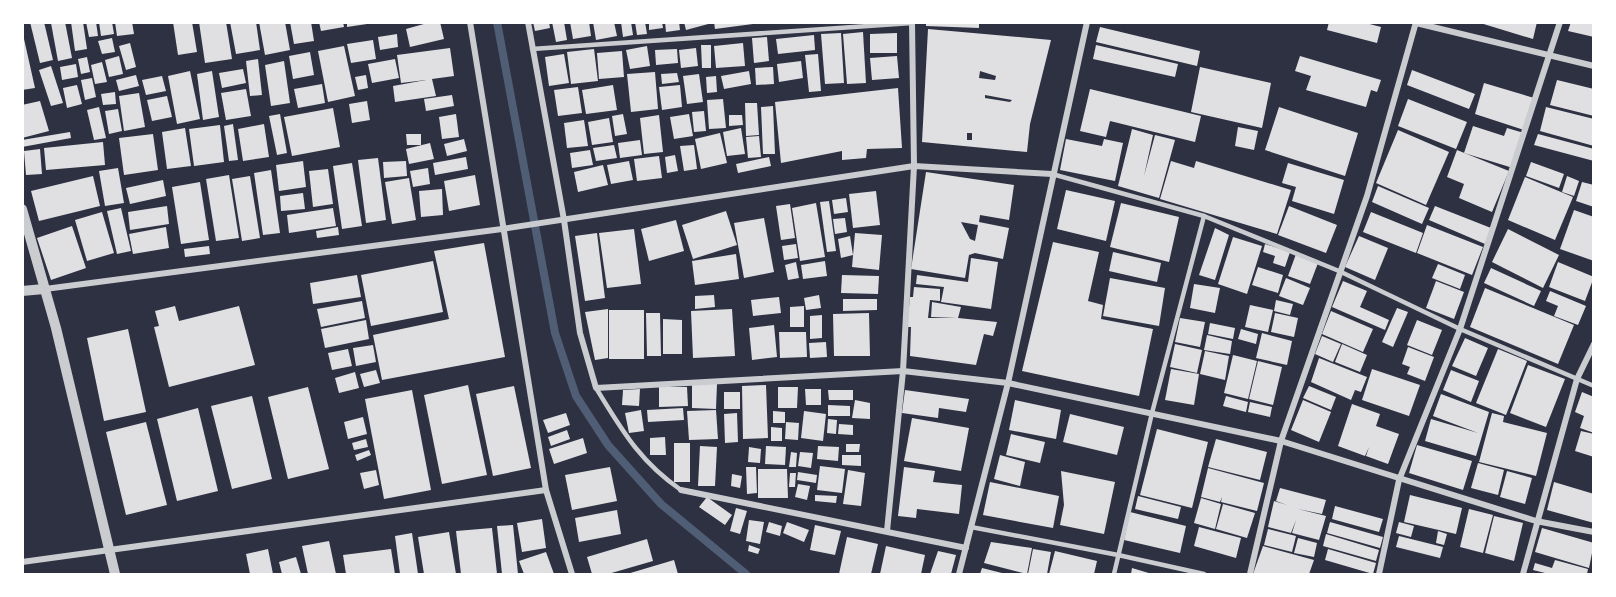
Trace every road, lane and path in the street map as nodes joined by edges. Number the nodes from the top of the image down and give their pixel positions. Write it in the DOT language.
graph roads {
  1 [pos="471,22"];
  2 [pos="528,22"];
  3 [pos="1087,22"];
  4 [pos="1560,22"];
  5 [pos="912,23"];
  6 [pos="1416,23"];
  7 [pos="532,49"];
  8 [pos="1551,56"];
  9 [pos="1593,66"];
  10 [pos="914,166"];
  11 [pos="1052,174"];
  12 [pos="22,209"];
  13 [pos="1204,216"];
  14 [pos="564,220"];
  15 [pos="502,229"];
  16 [pos="1339,271"];
  17 [pos="44,289"];
  18 [pos="22,291"];
  19 [pos="1460,329"];
  20 [pos="1593,344"];
  21 [pos="903,372"];
  22 [pos="1577,379"];
  23 [pos="1008,383"];
  24 [pos="1593,386"];
  25 [pos="596,388"];
  26 [pos="1152,413"];
  27 [pos="1281,441"];
  28 [pos="1399,480"];
  29 [pos="546,490"];
  30 [pos="681,490"];
  31 [pos="1536,521"];
  32 [pos="971,527"];
  33 [pos="887,531"];
  34 [pos="1593,532"];
  35 [pos="966,548"];
  36 [pos="110,551"];
  37 [pos="1118,555"];
  38 [pos="22,562"];
  39 [pos="115,574"];
  40 [pos="572,574"];
  41 [pos="959,574"];
  42 [pos="1114,574"];
  43 [pos="1204,574"];
  44 [pos="1250,574"];
  45 [pos="1379,574"];
  46 [pos="1522,574"];
  1 -- 15 [label="street"];
  2 -- 7 [label="street"];
  3 -- 11 [label="street"];
  4 -- 8 [label="street"];
  5 -- 7 [label="lane"];
  5 -- 10 [label="street"];
  6 -- 8 [label="street"];
  6 -- 16 [label="street"];
  7 -- 14 [label="street"];
  8 -- 9 [label="street"];
  8 -- 19 [label="street"];
  10 -- 11 [label="street"];
  10 -- 14 [label="street"];
  10 -- 21 [label="street"];
  11 -- 13 [label="lane"];
  11 -- 23 [label="street"];
  12 -- 17 [label="street"];
  13 -- 16 [label="lane"];
  13 -- 26 [label="lane"];
  14 -- 15 [label="street"];
  14 -- 25 [label="street"];
  15 -- 17 [label="street"];
  15 -- 29 [label="street"];
  16 -- 19 [label="lane"];
  16 -- 27 [label="street"];
  17 -- 18 [label="street"];
  17 -- 36 [label="street"];
  19 -- 22 [label="lane"];
  19 -- 28 [label="street"];
  20 -- 22 [label="street"];
  21 -- 23 [label="street"];
  21 -- 25 [label="street"];
  21 -- 33 [label="street"];
  22 -- 24 [label="lane"];
  22 -- 31 [label="street"];
  23 -- 26 [label="street"];
  23 -- 32 [label="street"];
  25 -- 30 [label="lane"];
  26 -- 27 [label="street"];
  26 -- 37 [label="lane"];
  27 -- 28 [label="street"];
  27 -- 44 [label="street"];
  28 -- 31 [label="street"];
  28 -- 45 [label="street"];
  29 -- 36 [label="street"];
  29 -- 40 [label="street"];
  30 -- 33 [label="street"];
  31 -- 34 [label="street"];
  31 -- 46 [label="street"];
  32 -- 35 [label="street"];
  32 -- 37 [label="lane"];
  33 -- 35 [label="street"];
  35 -- 41 [label="street"];
  36 -- 38 [label="street"];
  36 -- 39 [label="street"];
  37 -- 42 [label="lane"];
  37 -- 43 [label="lane"];
}
